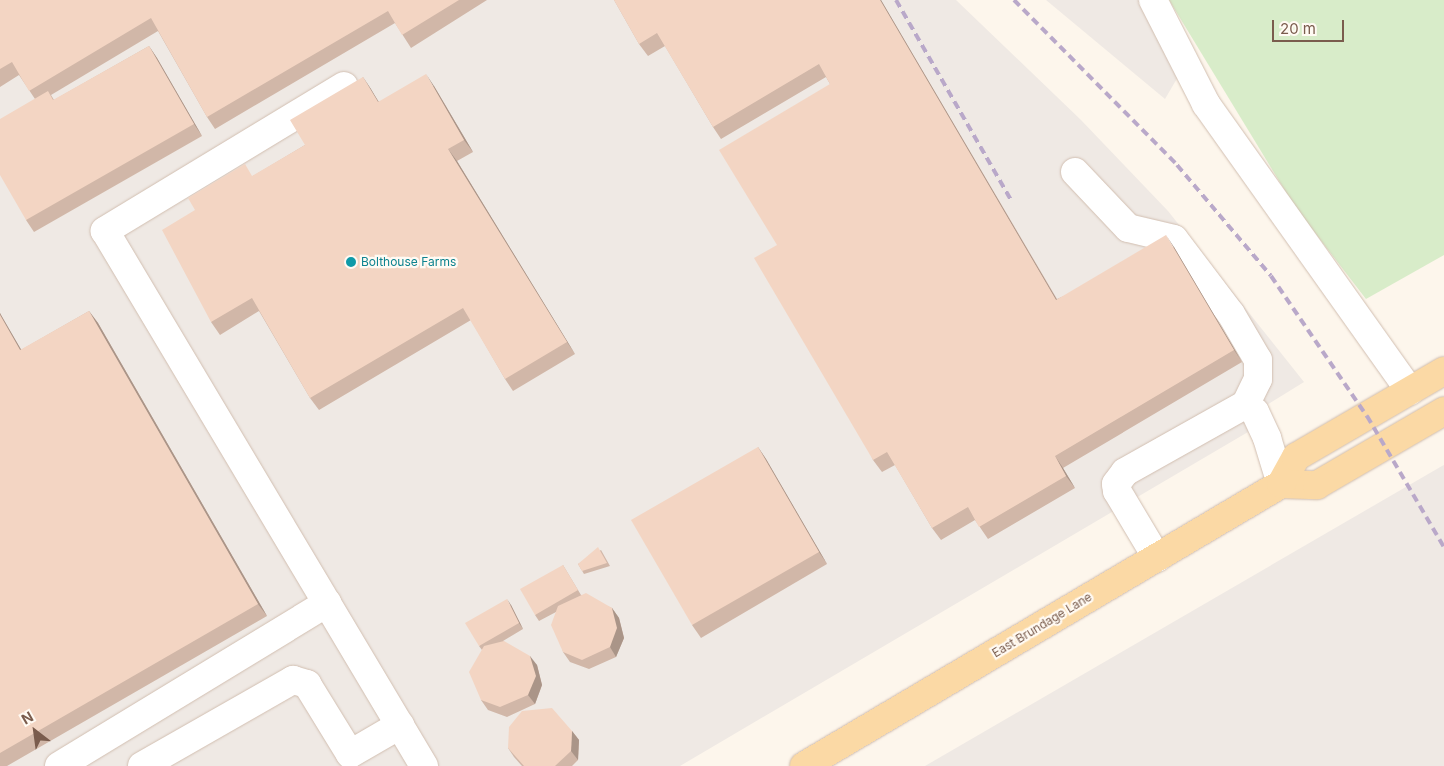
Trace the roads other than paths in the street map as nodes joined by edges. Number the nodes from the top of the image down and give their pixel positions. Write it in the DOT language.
graph roads {
  1 [pos="1153,0"];
  2 [pos="344,86"];
  3 [pos="1075,172"];
  4 [pos="1444,371"];
  5 [pos="1410,391"];
  6 [pos="1246,404"];
  7 [pos="1444,411"];
  8 [pos="1281,484"];
  9 [pos="1156,558"];
  10 [pos="327,603"];
  11 [pos="400,725"];
  12 [pos="60,766"];
  13 [pos="142,766"];
  14 [pos="424,766"];
  15 [pos="804,766"];
  1 -- 5 [label="lane"];
  2 -- 10 [label="lane"];
  3 -- 6 [label="lane"];
  4 -- 5 [label="main road"];
  5 -- 8 [label="main road"];
  6 -- 8 [label="lane"];
  6 -- 9 [label="lane"];
  7 -- 8 [label="main road"];
  8 -- 9 [label="main road, East Brundage Lane"];
  9 -- 15 [label="main road, East Brundage Lane"];
  10 -- 11 [label="lane"];
  10 -- 12 [label="lane"];
  11 -- 13 [label="lane"];
  11 -- 14 [label="lane"];
}
